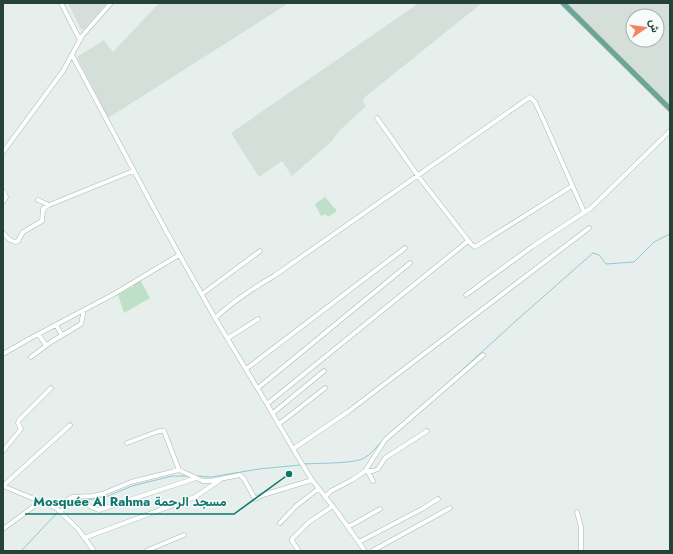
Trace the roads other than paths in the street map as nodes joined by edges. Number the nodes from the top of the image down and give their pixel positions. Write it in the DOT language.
graph roads {
  1 [pos="61,3"];
  2 [pos="110,3"];
  3 [pos="563,3"];
  4 [pos="80,40"];
  5 [pos="72,56"];
  6 [pos="670,109"];
  7 [pos="377,118"];
  8 [pos="670,131"];
  9 [pos="3,152"];
  10 [pos="133,171"];
  11 [pos="418,176"];
  12 [pos="572,186"];
  13 [pos="3,191"];
  14 [pos="38,200"];
  15 [pos="3,202"];
  16 [pos="49,205"];
  17 [pos="584,212"];
  18 [pos="589,228"];
  19 [pos="3,233"];
  20 [pos="468,240"];
  21 [pos="405,248"];
  22 [pos="260,251"];
  23 [pos="179,254"];
  24 [pos="410,263"];
  25 [pos="202,294"];
  26 [pos="466,295"];
  27 [pos="84,310"];
  28 [pos="215,318"];
  29 [pos="258,319"];
  30 [pos="56,325"];
  31 [pos="38,334"];
  32 [pos="62,335"];
  33 [pos="228,338"];
  34 [pos="46,345"];
  35 [pos="3,354"];
  36 [pos="483,355"];
  37 [pos="31,357"];
  38 [pos="246,369"];
  39 [pos="324,371"];
  40 [pos="51,388"];
  41 [pos="258,388"];
  42 [pos="325,388"];
  43 [pos="267,404"];
  44 [pos="273,413"];
  45 [pos="279,424"];
  46 [pos="70,425"];
  47 [pos="427,431"];
  48 [pos="127,443"];
  49 [pos="293,449"];
  50 [pos="3,451"];
  51 [pos="179,470"];
  52 [pos="366,471"];
  53 [pos="196,478"];
  54 [pos="222,479"];
  55 [pos="312,480"];
  56 [pos="373,480"];
  57 [pos="3,486"];
  58 [pos="318,488"];
  59 [pos="325,497"];
  60 [pos="438,499"];
  61 [pos="39,501"];
  62 [pos="333,506"];
  63 [pos="450,508"];
  64 [pos="58,509"];
  65 [pos="380,509"];
  66 [pos="577,512"];
  67 [pos="280,523"];
  68 [pos="348,526"];
  69 [pos="3,529"];
  70 [pos="184,535"];
  71 [pos="84,538"];
  72 [pos="359,542"];
  73 [pos="94,551"];
  74 [pos="146,551"];
  75 [pos="299,551"];
  76 [pos="365,551"];
  77 [pos="372,551"];
  78 [pos="581,551"];
  1 -- 4 [label="street"];
  2 -- 4 [label="street"];
  3 -- 6 [label="main road"];
  4 -- 5 [label="street"];
  5 -- 9 [label="street"];
  5 -- 10 [label="street"];
  7 -- 11 [label="street"];
  8 -- 17 [label="street"];
  10 -- 16 [label="street"];
  10 -- 23 [label="street"];
  11 -- 12 [label="street"];
  11 -- 20 [label="street"];
  11 -- 28 [label="street"];
  12 -- 17 [label="street"];
  12 -- 20 [label="street"];
  13 -- 15 [label="street"];
  14 -- 16 [label="street"];
  16 -- 19 [label="street"];
  17 -- 26 [label="street"];
  18 -- 49 [label="street"];
  20 -- 43 [label="street"];
  21 -- 38 [label="street"];
  22 -- 25 [label="street"];
  23 -- 25 [label="street"];
  23 -- 27 [label="street"];
  24 -- 41 [label="street"];
  25 -- 28 [label="street"];
  27 -- 30 [label="street"];
  27 -- 32 [label="street"];
  28 -- 33 [label="street"];
  29 -- 33 [label="street"];
  30 -- 31 [label="street"];
  30 -- 32 [label="street"];
  31 -- 34 [label="street"];
  31 -- 35 [label="street"];
  32 -- 34 [label="street"];
  33 -- 38 [label="street"];
  34 -- 37 [label="street"];
  36 -- 52 [label="street"];
  38 -- 41 [label="street"];
  39 -- 44 [label="street"];
  40 -- 50 [label="street"];
  41 -- 43 [label="street"];
  42 -- 45 [label="street"];
  43 -- 44 [label="street"];
  44 -- 45 [label="street"];
  45 -- 49 [label="street"];
  46 -- 57 [label="street"];
  47 -- 52 [label="street"];
  48 -- 51 [label="street"];
  49 -- 55 [label="street"];
  51 -- 53 [label="street"];
  51 -- 64 [label="street"];
  52 -- 56 [label="street"];
  52 -- 59 [label="street"];
  53 -- 54 [label="street"];
  53 -- 64 [label="street"];
  54 -- 55 [label="street"];
  54 -- 71 [label="street"];
  55 -- 58 [label="street"];
  57 -- 61 [label="street"];
  58 -- 59 [label="street"];
  58 -- 67 [label="street"];
  59 -- 62 [label="street"];
  60 -- 72 [label="street"];
  61 -- 64 [label="street"];
  61 -- 69 [label="street"];
  62 -- 68 [label="street"];
  62 -- 75 [label="street"];
  63 -- 77 [label="street"];
  64 -- 71 [label="street"];
  65 -- 68 [label="street"];
  66 -- 78 [label="street"];
  68 -- 72 [label="street"];
  70 -- 74 [label="street"];
  71 -- 73 [label="street"];
  72 -- 76 [label="street"];
}
